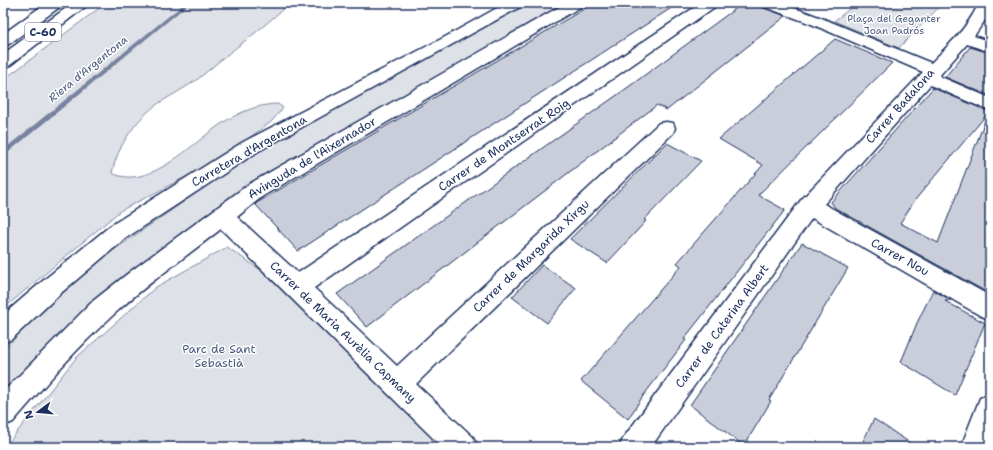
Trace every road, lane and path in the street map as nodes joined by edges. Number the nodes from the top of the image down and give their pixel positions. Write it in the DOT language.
graph roads {
  1 [pos="56,3"];
  2 [pos="83,3"];
  3 [pos="517,3"];
  4 [pos="577,3"];
  5 [pos="711,3"];
  6 [pos="766,3"];
  7 [pos="984,3"];
  8 [pos="964,38"];
  9 [pos="3,41"];
  10 [pos="990,47"];
  11 [pos="3,62"];
  12 [pos="930,74"];
  13 [pos="990,105"];
  14 [pos="666,128"];
  15 [pos="809,206"];
  16 [pos="222,217"];
  17 [pos="297,287"];
  18 [pos="990,308"];
  19 [pos="3,332"];
  20 [pos="397,384"];
  21 [pos="990,408"];
  22 [pos="3,412"];
  23 [pos="463,447"];
  24 [pos="634,447"];
  25 [pos="976,447"];
  1 -- 9 [label="main road, C-60"];
  2 -- 11 [label="main road, C-60"];
  3 -- 19 [label="main road, Carretera d'Argentona"];
  4 -- 16 [label="main road, Avinguda de l'Aixernador"];
  5 -- 17 [label="main road, Carrer de Montserrat Roig"];
  6 -- 12 [label="main road"];
  7 -- 8 [label="main road, Carrer Badalona"];
  8 -- 10 [label="main road"];
  8 -- 12 [label="main road, Carrer Badalona"];
  12 -- 13 [label="main road"];
  12 -- 15 [label="main road, Carrer Badalona"];
  14 -- 20 [label="main road, Carrer de Margarida Xirgu"];
  15 -- 18 [label="main road, Carrer Nou"];
  15 -- 24 [label="main road, Carrer de Caterina Albert"];
  16 -- 17 [label="main road, Carrer de Maria Aurèlia Capmany"];
  16 -- 22 [label="main road, Avinguda de l'Aixernador"];
  17 -- 20 [label="main road, Carrer de Maria Aurèlia Capmany"];
  20 -- 23 [label="main road, Carrer de Maria Aurèlia Capmany"];
  21 -- 25 [label="main road"];
}
